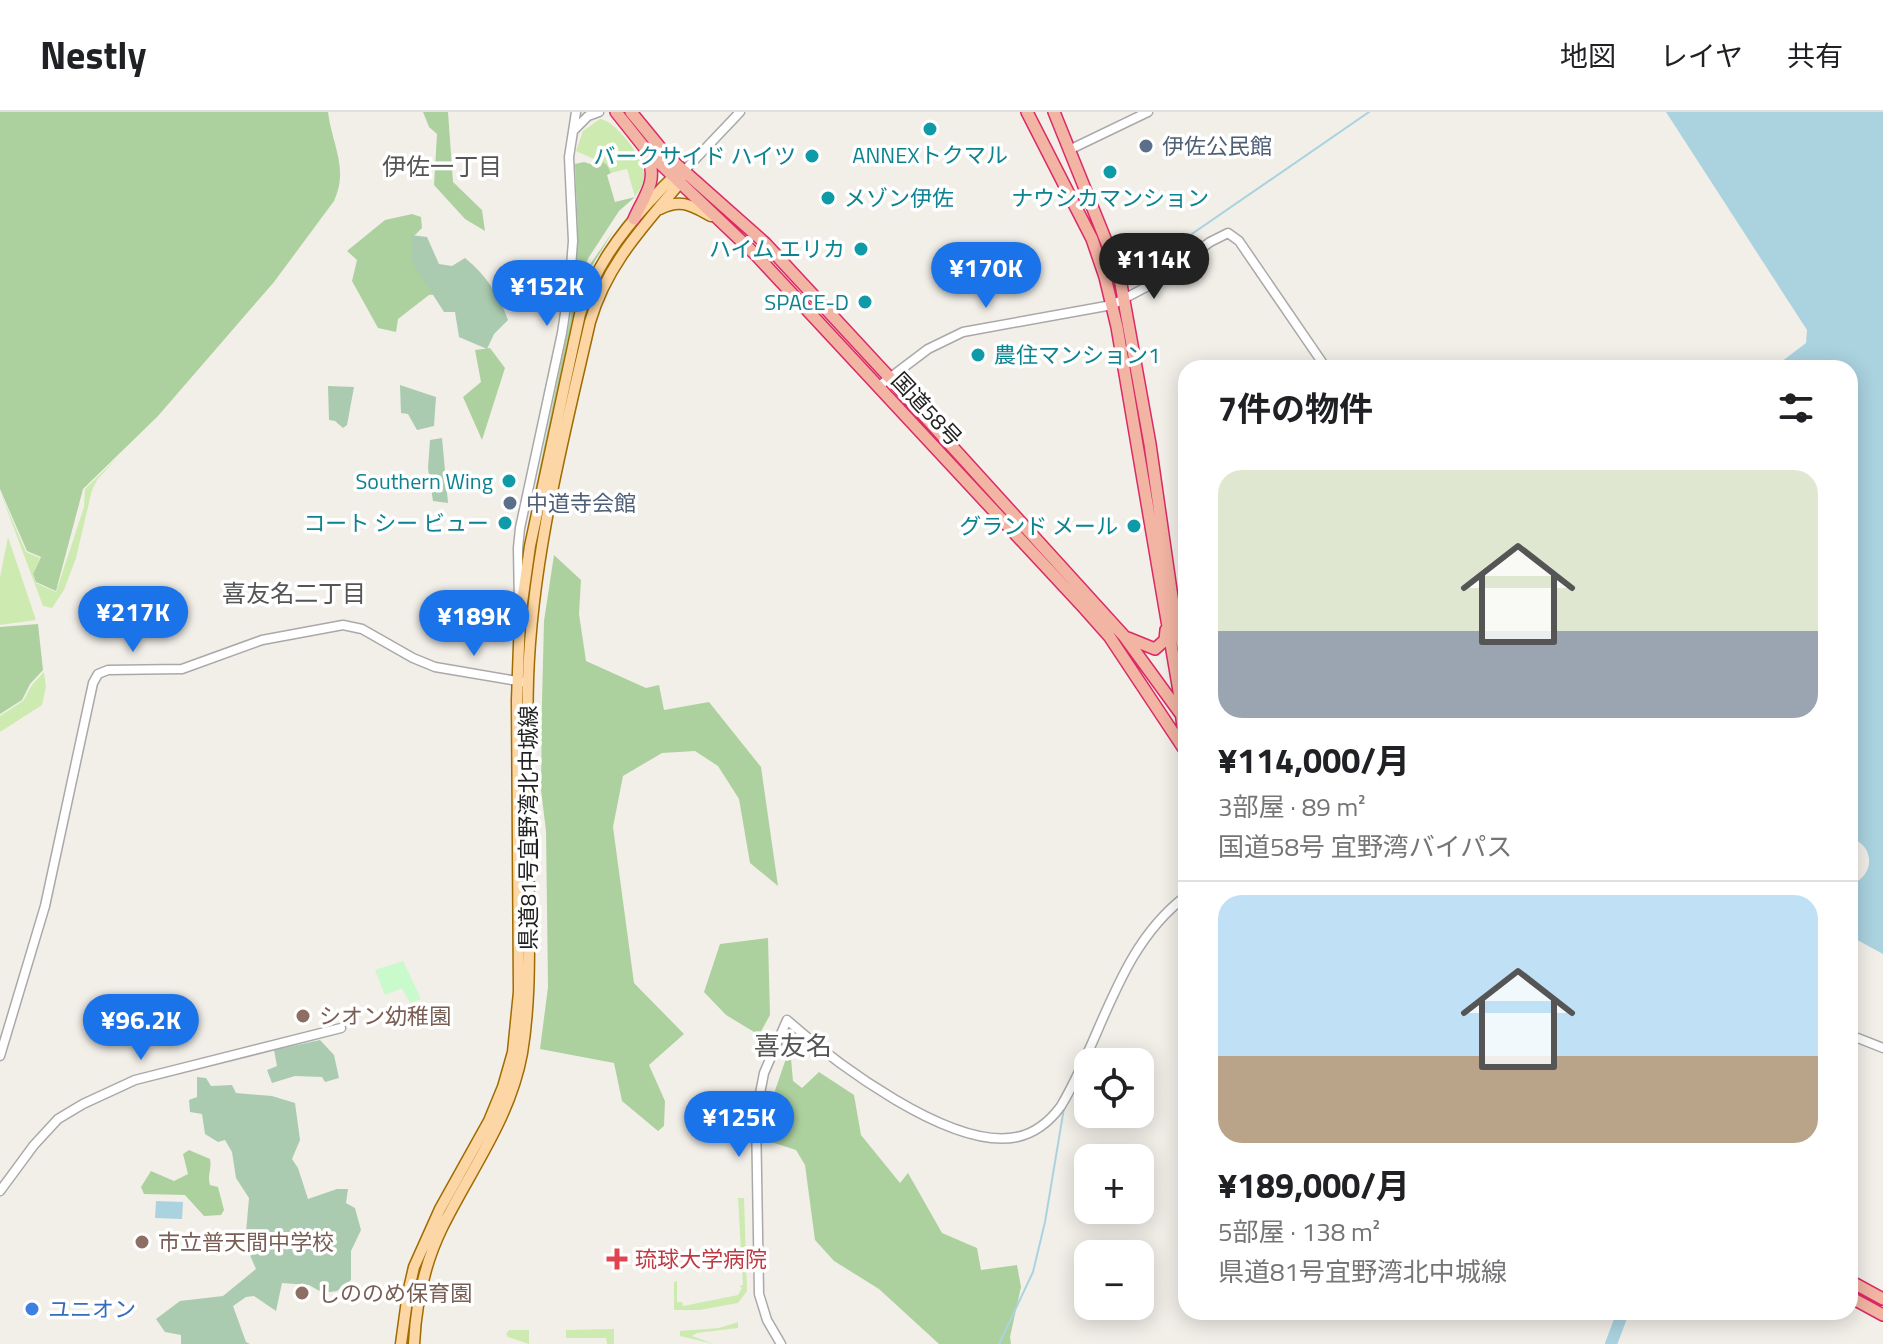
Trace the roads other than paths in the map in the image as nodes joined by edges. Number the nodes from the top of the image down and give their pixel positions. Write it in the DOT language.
graph roads {
  1 [pos="576,112"];
  2 [pos="599,112"];
  3 [pos="606,112"];
  4 [pos="740,112"];
  5 [pos="1027,112"];
  6 [pos="1054,112"];
  7 [pos="1148,112"];
  8 [pos="623,115"];
  9 [pos="572,132"];
  10 [pos="1071,149"];
  11 [pos="646,150"];
  12 [pos="678,178"];
  13 [pos="656,211"];
  14 [pos="634,219"];
  15 [pos="720,220"];
  16 [pos="1124,298"];
  17 [pos="1112,305"];
  18 [pos="1320,360"];
  19 [pos="889,377"];
  20 [pos="879,386"];
  21 [pos="520,528"];
  22 [pos="536,547"];
  23 [pos="1166,614"];
  24 [pos="520,617"];
  25 [pos="1178,624"];
  26 [pos="1124,636"];
  27 [pos="523,682"];
  28 [pos="1178,692"];
  29 [pos="1153,702"];
  30 [pos="1178,707"];
  31 [pos="1178,710"];
  32 [pos="1178,740"];
  33 [pos="1178,903"];
  34 [pos="341,1028"];
  35 [pos="1858,1038"];
  36 [pos="1883,1048"];
  37 [pos="0,1056"];
  38 [pos="0,1191"];
  39 [pos="1858,1285"];
  40 [pos="1883,1299"];
  41 [pos="1858,1301"];
  42 [pos="1883,1315"];
  43 [pos="401,1344"];
  44 [pos="414,1344"];
  45 [pos="781,1344"];
  1 -- 9 [label="street"];
  2 -- 9 [label="street"];
  3 -- 8 [label="street"];
  4 -- 12 [label="street"];
  5 -- 17 [label="highway"];
  6 -- 10 [label="highway"];
  7 -- 10 [label="street"];
  8 -- 11 [label="highway, 国道58号"];
  8 -- 12 [label="highway, 国道58号"];
  9 -- 21 [label="street"];
  10 -- 16 [label="highway"];
  11 -- 12 [label="highway, 国道58号"];
  11 -- 14 [label="highway"];
  12 -- 13 [label="main road, 県道81号宜野湾北中城線"];
  12 -- 14 [label="main road, 県道81号宜野湾北中城線"];
  12 -- 15 [label="highway, 国道58号"];
  12 -- 19 [label="highway, 国道58号"];
  13 -- 15 [label="main road"];
  13 -- 22 [label="main road, 県道81号宜野湾北中城線"];
  14 -- 22 [label="main road, 県道81号宜野湾北中城線"];
  15 -- 20 [label="highway, 国道58号"];
  16 -- 17 [label="street"];
  16 -- 18 [label="street"];
  16 -- 25 [label="highway"];
  17 -- 19 [label="street"];
  17 -- 23 [label="highway"];
  19 -- 20 [label="street"];
  19 -- 26 [label="highway, 国道58号"];
  20 -- 29 [label="highway, 国道58号"];
  21 -- 22 [label="street"];
  21 -- 24 [label="street"];
  22 -- 24 [label="main road, 県道81号宜野湾北中城線"];
  22 -- 27 [label="main road, 県道81号宜野湾北中城線"];
  23 -- 26 [label="highway"];
  23 -- 28 [label="highway"];
  24 -- 27 [label="main road, 県道81号宜野湾北中城線"];
  26 -- 30 [label="highway, 国道58号"];
  27 -- 37 [label="street"];
  27 -- 43 [label="main road, 県道81号宜野湾北中城線"];
  27 -- 44 [label="main road, 県道81号宜野湾北中城線"];
  29 -- 31 [label="highway"];
  29 -- 32 [label="highway, 国道58号"];
  33 -- 45 [label="street"];
  34 -- 38 [label="street"];
  35 -- 36 [label="street"];
  39 -- 40 [label="highway"];
  41 -- 42 [label="highway"];
}
